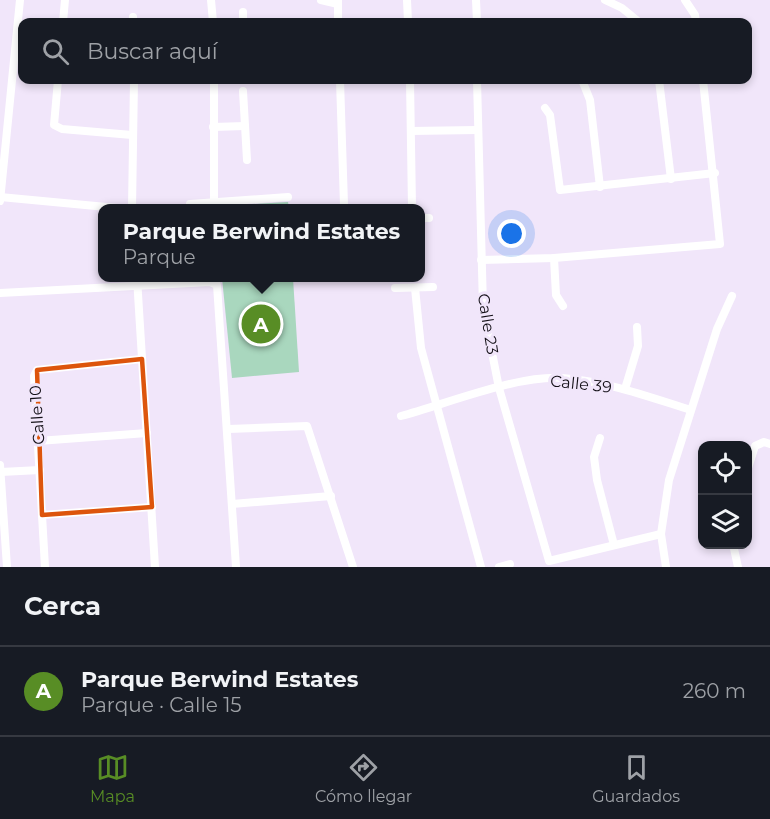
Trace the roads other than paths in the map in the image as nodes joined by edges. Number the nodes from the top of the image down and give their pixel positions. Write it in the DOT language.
graph roads {
  1 [pos="20,0"];
  2 [pos="65,0"];
  3 [pos="211,0"];
  4 [pos="321,0"];
  5 [pos="407,0"];
  6 [pos="476,0"];
  7 [pos="606,0"];
  8 [pos="685,0"];
  9 [pos="338,2"];
  10 [pos="243,12"];
  11 [pos="18,18"];
  12 [pos="63,18"];
  13 [pos="213,18"];
  14 [pos="243,18"];
  15 [pos="338,18"];
  16 [pos="408,18"];
  17 [pos="477,18"];
  18 [pos="634,18"];
  19 [pos="695,18"];
  20 [pos="18,20"];
  21 [pos="58,84"];
  22 [pos="134,84"];
  23 [pos="214,84"];
  24 [pos="340,84"];
  25 [pos="410,84"];
  26 [pos="477,84"];
  27 [pos="584,84"];
  28 [pos="659,84"];
  29 [pos="704,84"];
  30 [pos="243,91"];
  31 [pos="545,108"];
  32 [pos="245,126"];
  33 [pos="213,127"];
  34 [pos="477,130"];
  35 [pos="411,131"];
  36 [pos="132,135"];
  37 [pos="247,160"];
  38 [pos="715,173"];
  39 [pos="671,179"];
  40 [pos="600,187"];
  41 [pos="0,197"];
  42 [pos="288,197"];
  43 [pos="0,201"];
  44 [pos="214,202"];
  45 [pos="132,204"];
  46 [pos="190,204"];
  47 [pos="344,204"];
  48 [pos="412,204"];
  49 [pos="98,206"];
  50 [pos="554,258"];
  51 [pos="481,260"];
  52 [pos="126,282"];
  53 [pos="137,282"];
  54 [pos="210,282"];
  55 [pos="433,287"];
  56 [pos="395,288"];
  57 [pos="415,288"];
  58 [pos="0,293"];
  59 [pos="732,296"];
  60 [pos="563,306"];
  61 [pos="638,327"];
  62 [pos="142,359"];
  63 [pos="500,388"];
  64 [pos="625,389"];
  65 [pos="435,407"];
  66 [pos="691,410"];
  67 [pos="401,416"];
  68 [pos="228,429"];
  69 [pos="147,433"];
  70 [pos="600,438"];
  71 [pos="39,441"];
  72 [pos="770,444"];
  73 [pos="752,454"];
  74 [pos="0,465"];
  75 [pos="40,470"];
  76 [pos="0,472"];
  77 [pos="330,496"];
  78 [pos="232,504"];
  79 [pos="152,507"];
  80 [pos="42,515"];
  81 [pos="661,534"];
  82 [pos="614,544"];
  83 [pos="734,549"];
  84 [pos="510,564"];
  85 [pos="7,567"];
  86 [pos="45,567"];
  87 [pos="155,567"];
  88 [pos="236,567"];
  89 [pos="352,567"];
  90 [pos="481,567"];
  91 [pos="499,567"];
  92 [pos="666,567"];
  93 [pos="738,567"];
  1 -- 11 [label="street"];
  2 -- 12 [label="street"];
  3 -- 13 [label="street"];
  4 -- 9 [label="street"];
  5 -- 16 [label="street"];
  6 -- 17 [label="street"];
  7 -- 18 [label="street"];
  8 -- 19 [label="street"];
  9 -- 15 [label="street"];
  10 -- 14 [label="street"];
  20 -- 41 [label="street"];
  21 -- 36 [label="street"];
  22 -- 36 [label="street"];
  23 -- 33 [label="street"];
  24 -- 47 [label="street"];
  25 -- 35 [label="street"];
  26 -- 34 [label="street, Calle 23"];
  27 -- 40 [label="street"];
  28 -- 39 [label="street"];
  29 -- 38 [label="street"];
  30 -- 32 [label="street"];
  31 -- 40 [label="street"];
  32 -- 33 [label="street"];
  32 -- 37 [label="street"];
  33 -- 44 [label="street"];
  34 -- 35 [label="street"];
  34 -- 51 [label="street, Calle 23"];
  35 -- 48 [label="street"];
  36 -- 45 [label="street"];
  38 -- 39 [label="street"];
  38 -- 50 [label="street"];
  39 -- 40 [label="street"];
  41 -- 43 [label="street"];
  41 -- 49 [label="street"];
  42 -- 44 [label="street"];
  44 -- 46 [label="street"];
  50 -- 51 [label="street"];
  50 -- 60 [label="street"];
  51 -- 63 [label="street, Calle 23"];
  52 -- 58 [label="street"];
  53 -- 62 [label="street"];
  54 -- 68 [label="street"];
  55 -- 57 [label="street"];
  56 -- 57 [label="street"];
  57 -- 65 [label="street"];
  59 -- 66 [label="street"];
  61 -- 64 [label="street"];
  62 -- 69 [label="street"];
  62 -- 71 [label="street, Calle 10"];
  63 -- 64 [label="street, Calle 39"];
  63 -- 65 [label="street, Calle 39"];
  63 -- 82 [label="street, Calle 23"];
  64 -- 66 [label="street, Calle 39"];
  65 -- 67 [label="street, Calle 39"];
  65 -- 90 [label="street"];
  66 -- 81 [label="street"];
  68 -- 77 [label="street"];
  68 -- 78 [label="street"];
  69 -- 71 [label="street"];
  69 -- 79 [label="street"];
  70 -- 82 [label="street"];
  71 -- 75 [label="street, Calle 10"];
  72 -- 73 [label="street"];
  74 -- 76 [label="street"];
  75 -- 76 [label="street"];
  75 -- 80 [label="street, Calle 10"];
  76 -- 85 [label="street"];
  77 -- 78 [label="street"];
  77 -- 89 [label="street"];
  78 -- 88 [label="street"];
  79 -- 80 [label="street"];
  79 -- 87 [label="street"];
  80 -- 86 [label="street, Calle 10"];
  81 -- 82 [label="street"];
  81 -- 92 [label="street"];
  83 -- 93 [label="street"];
  84 -- 91 [label="street"];
}
